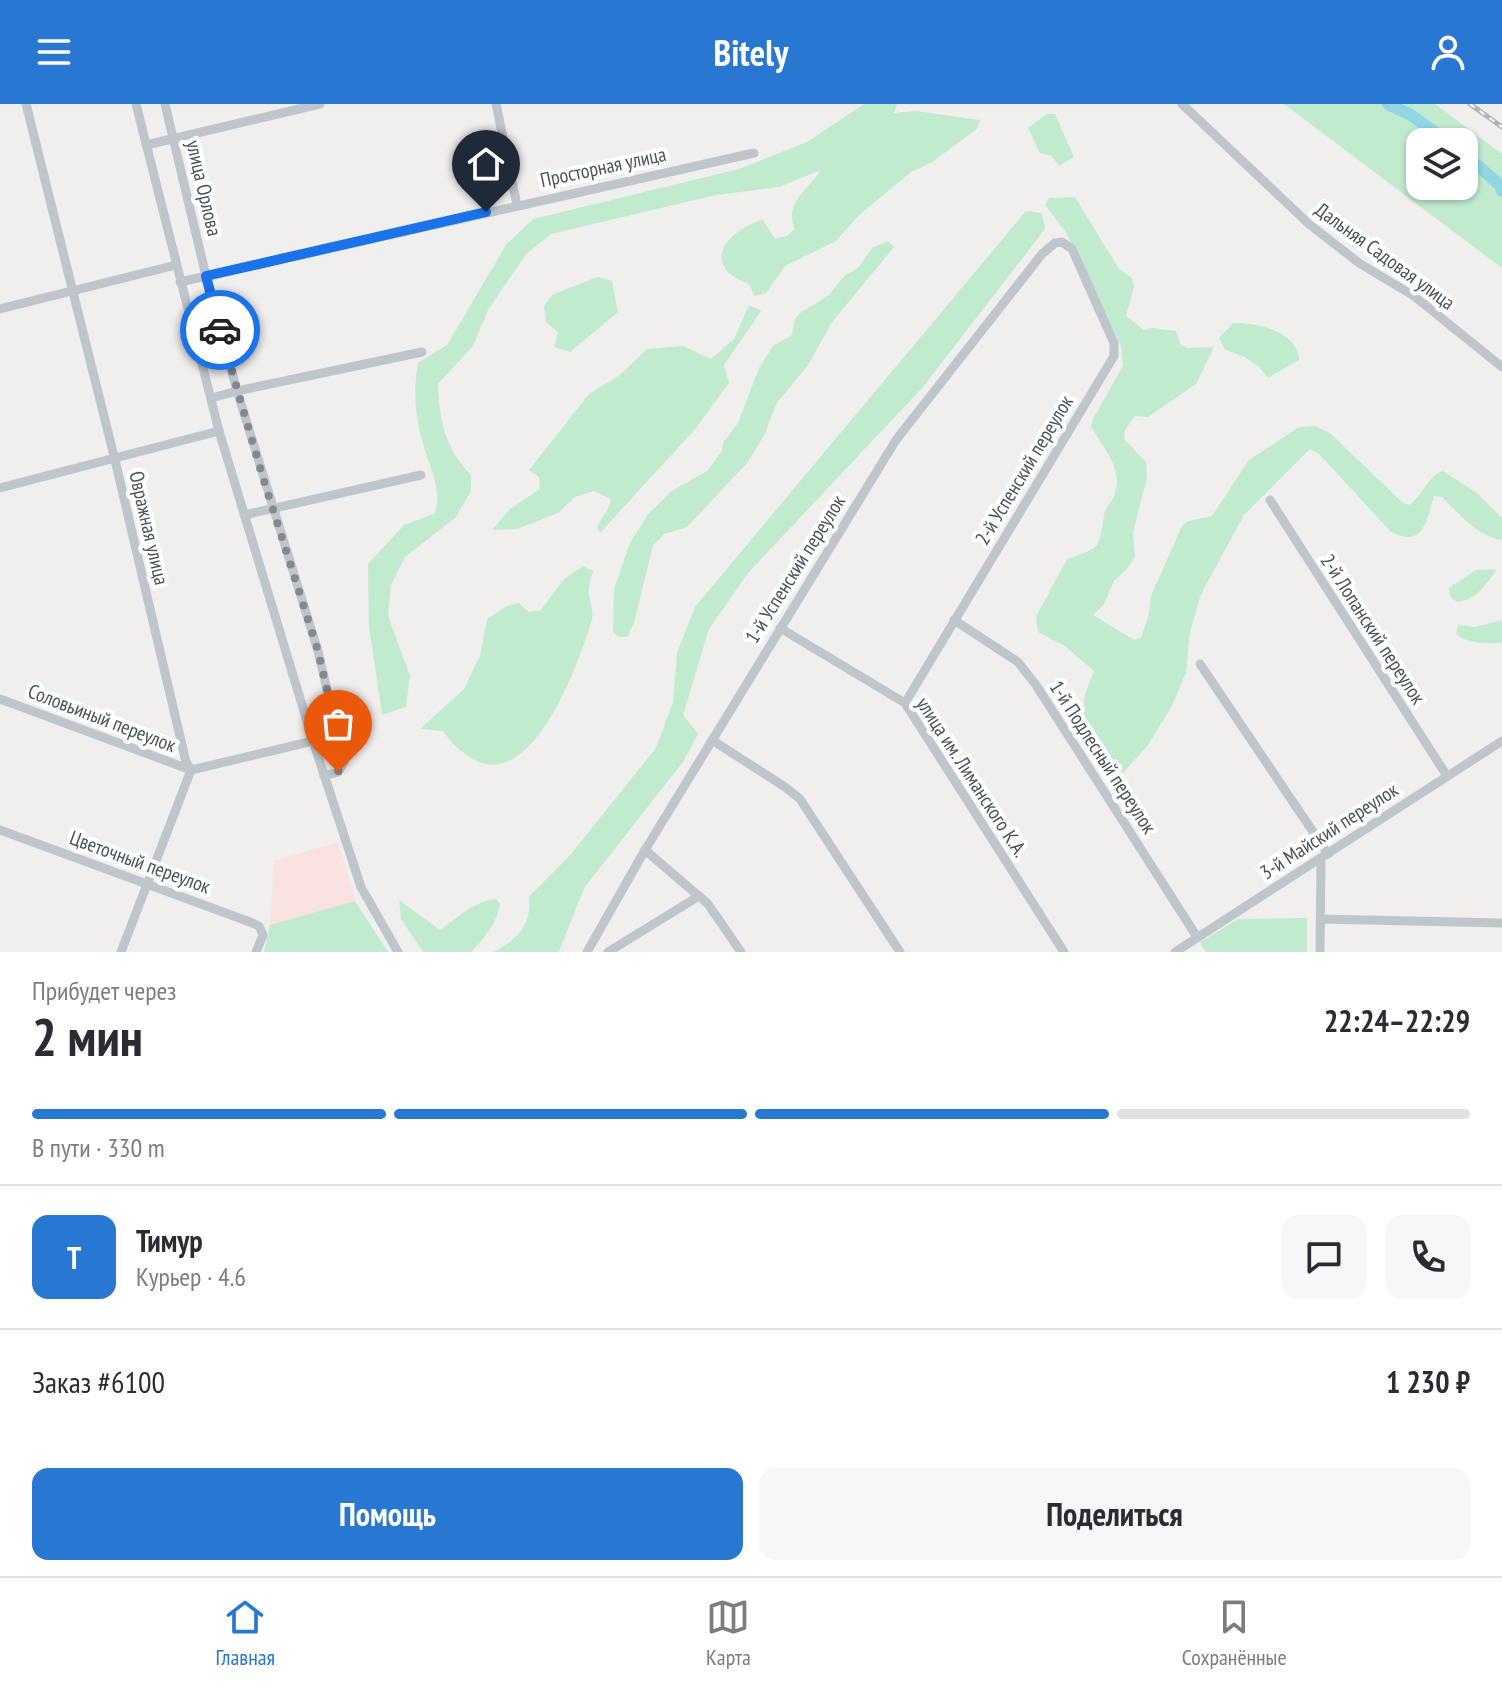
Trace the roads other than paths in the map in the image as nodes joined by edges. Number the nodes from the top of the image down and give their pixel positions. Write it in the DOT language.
graph roads {
  1 [pos="26,104"];
  2 [pos="136,104"];
  3 [pos="165,104"];
  4 [pos="320,104"];
  5 [pos="496,104"];
  6 [pos="1182,104"];
  7 [pos="174,137"];
  8 [pos="146,145"];
  9 [pos="754,153"];
  10 [pos="517,205"];
  11 [pos="1072,249"];
  12 [pos="176,265"];
  13 [pos="206,276"];
  14 [pos="180,282"];
  15 [pos="73,292"];
  16 [pos="0,309"];
  17 [pos="422,352"];
  18 [pos="1502,367"];
  19 [pos="237,391"];
  20 [pos="211,398"];
  21 [pos="219,431"];
  22 [pos="115,460"];
  23 [pos="421,475"];
  24 [pos="0,488"];
  25 [pos="1270,500"];
  26 [pos="272,507"];
  27 [pos="244,515"];
  28 [pos="954,620"];
  29 [pos="780,628"];
  30 [pos="1200,664"];
  31 [pos="0,699"];
  32 [pos="905,703"];
  33 [pos="712,740"];
  34 [pos="313,741"];
  35 [pos="1502,741"];
  36 [pos="191,770"];
  37 [pos="324,776"];
  38 [pos="1447,776"];
  39 [pos="0,830"];
  40 [pos="645,850"];
  41 [pos="1324,856"];
  42 [pos="147,885"];
  43 [pos="699,896"];
  44 [pos="1321,919"];
  45 [pos="1502,923"];
  46 [pos="1197,937"];
  47 [pos="897,951"];
  48 [pos="121,952"];
  49 [pos="256,952"];
  50 [pos="398,952"];
  51 [pos="587,952"];
  52 [pos="608,952"];
  53 [pos="741,952"];
  54 [pos="1064,952"];
  55 [pos="1175,952"];
  56 [pos="1320,952"];
  1 -- 15 [label="street, Овражная улица"];
  2 -- 8 [label="street"];
  3 -- 7 [label="street, улица Орлова"];
  4 -- 7 [label="street"];
  5 -- 10 [label="street"];
  6 -- 18 [label="street, Дальняя Садовая улица"];
  7 -- 8 [label="street"];
  7 -- 13 [label="street, улица Орлова"];
  8 -- 12 [label="street"];
  9 -- 10 [label="street, Просторная улица"];
  10 -- 13 [label="street, Просторная улица"];
  11 -- 28 [label="street, 2-й Успенский переулок"];
  11 -- 29 [label="street, 1-й Успенский переулок"];
  12 -- 14 [label="street"];
  12 -- 15 [label="street"];
  13 -- 14 [label="street, Просторная улица"];
  13 -- 19 [label="street, улица Орлова"];
  14 -- 20 [label="street"];
  15 -- 16 [label="street"];
  15 -- 22 [label="street, Овражная улица"];
  17 -- 19 [label="street"];
  19 -- 20 [label="street"];
  19 -- 26 [label="street, улица Орлова"];
  20 -- 21 [label="street"];
  21 -- 22 [label="street"];
  21 -- 27 [label="street"];
  22 -- 24 [label="street"];
  22 -- 36 [label="street, Овражная улица"];
  23 -- 26 [label="street"];
  25 -- 38 [label="street, 2-й Лопанский переулок"];
  26 -- 27 [label="street"];
  26 -- 37 [label="street, улица Орлова"];
  27 -- 34 [label="street"];
  28 -- 32 [label="street, 2-й Успенский переулок"];
  28 -- 46 [label="street, 1-й Подлесный переулок"];
  29 -- 32 [label="street, улица им. Лиманского К.А."];
  29 -- 33 [label="street, 1-й Успенский переулок"];
  30 -- 41 [label="street"];
  31 -- 36 [label="street, Соловьиный переулок"];
  32 -- 54 [label="street, улица им. Лиманского К.А."];
  33 -- 40 [label="street, 1-й Успенский переулок"];
  33 -- 47 [label="street"];
  34 -- 36 [label="street"];
  34 -- 37 [label="street"];
  35 -- 38 [label="street, 3-й Майский переулок"];
  36 -- 42 [label="street"];
  37 -- 50 [label="street"];
  38 -- 41 [label="street, 3-й Майский переулок"];
  39 -- 42 [label="street, Цветочный переулок"];
  40 -- 43 [label="street"];
  40 -- 51 [label="street, 1-й Успенский переулок"];
  41 -- 44 [label="street"];
  41 -- 46 [label="street, 3-й Майский переулок"];
  42 -- 48 [label="street"];
  42 -- 49 [label="street, Цветочный переулок"];
  43 -- 52 [label="street"];
  43 -- 53 [label="street"];
  44 -- 45 [label="street"];
  44 -- 56 [label="street"];
  46 -- 55 [label="street, 3-й Майский переулок"];
}
